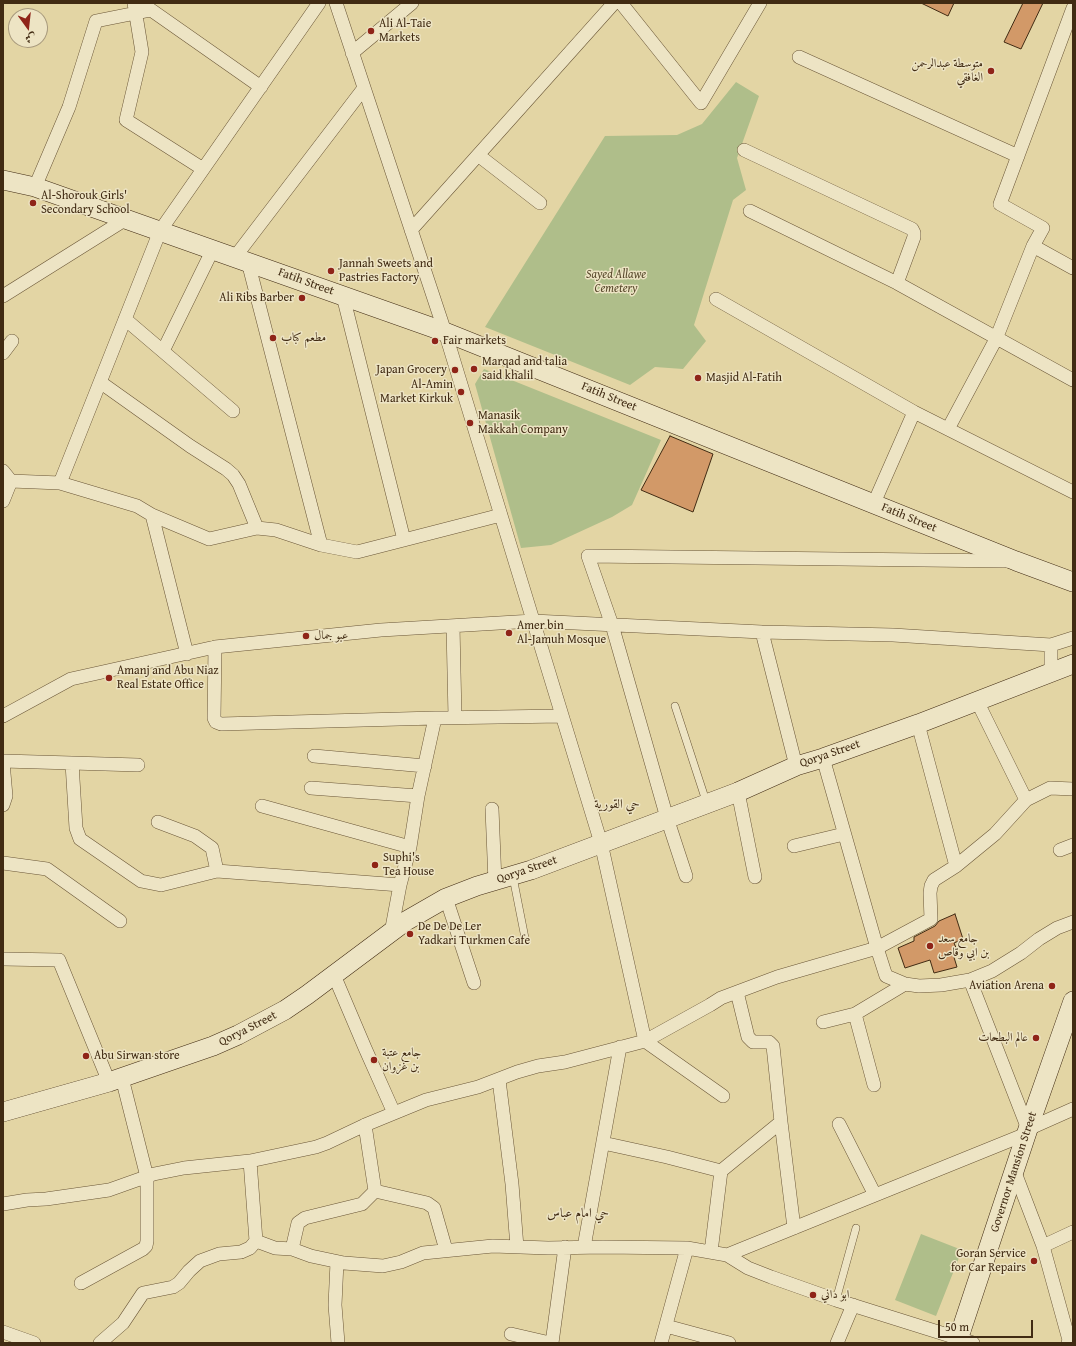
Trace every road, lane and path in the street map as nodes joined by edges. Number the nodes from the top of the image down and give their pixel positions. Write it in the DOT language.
graph roads {
  1 [pos="320,3"];
  2 [pos="336,3"];
  3 [pos="614,3"];
  4 [pos="621,3"];
  5 [pos="760,3"];
  6 [pos="404,5"];
  7 [pos="140,7"];
  8 [pos="1073,8"];
  9 [pos="352,53"];
  10 [pos="800,57"];
  11 [pos="261,87"];
  12 [pos="364,88"];
  13 [pos="744,150"];
  14 [pos="478,155"];
  15 [pos="1018,156"];
  16 [pos="203,169"];
  17 [pos="3,180"];
  18 [pos="35,187"];
  19 [pos="540,203"];
  20 [pos="750,211"];
  21 [pos="126,219"];
  22 [pos="411,230"];
  23 [pos="160,231"];
  24 [pos="1033,246"];
  25 [pos="212,249"];
  26 [pos="241,259"];
  27 [pos="1073,268"];
  28 [pos="897,283"];
  29 [pos="3,296"];
  30 [pos="343,296"];
  31 [pos="716,300"];
  32 [pos="125,319"];
  33 [pos="445,332"];
  34 [pos="996,339"];
  35 [pos="12,341"];
  36 [pos="163,351"];
  37 [pos="3,353"];
  38 [pos="1073,380"];
  39 [pos="100,382"];
  40 [pos="233,411"];
  41 [pos="914,412"];
  42 [pos="948,429"];
  43 [pos="7,476"];
  44 [pos="60,483"];
  45 [pos="1073,492"];
  46 [pos="3,501"];
  47 [pos="874,503"];
  48 [pos="152,515"];
  49 [pos="501,515"];
  50 [pos="258,528"];
  51 [pos="404,540"];
  52 [pos="321,545"];
  53 [pos="1016,561"];
  54 [pos="1073,582"];
  55 [pos="533,621"];
  56 [pos="612,625"];
  57 [pos="453,626"];
  58 [pos="762,632"];
  59 [pos="1073,638"];
  60 [pos="1051,645"];
  61 [pos="215,648"];
  62 [pos="187,654"];
  63 [pos="1073,664"];
  64 [pos="1051,673"];
  65 [pos="976,701"];
  66 [pos="675,706"];
  67 [pos="3,716"];
  68 [pos="562,716"];
  69 [pos="435,718"];
  70 [pos="455,718"];
  71 [pos="918,724"];
  72 [pos="314,756"];
  73 [pos="823,758"];
  74 [pos="3,762"];
  75 [pos="72,763"];
  76 [pos="138,765"];
  77 [pos="425,766"];
  78 [pos="796,766"];
  79 [pos="311,788"];
  80 [pos="1073,789"];
  81 [pos="738,792"];
  82 [pos="418,796"];
  83 [pos="1026,800"];
  84 [pos="707,804"];
  85 [pos="3,805"];
  86 [pos="262,806"];
  87 [pos="492,809"];
  88 [pos="667,818"];
  89 [pos="158,822"];
  90 [pos="844,834"];
  91 [pos="601,843"];
  92 [pos="1073,845"];
  93 [pos="794,846"];
  94 [pos="410,847"];
  95 [pos="1060,850"];
  96 [pos="3,863"];
  97 [pos="956,866"];
  98 [pos="217,871"];
  99 [pos="686,876"];
  100 [pos="755,877"];
  101 [pos="504,879"];
  102 [pos="400,885"];
  103 [pos="446,898"];
  104 [pos="120,922"];
  105 [pos="1073,922"];
  106 [pos="391,933"];
  107 [pos="525,938"];
  108 [pos="876,948"];
  109 [pos="3,959"];
  110 [pos="334,975"];
  111 [pos="970,980"];
  112 [pos="474,983"];
  113 [pos="905,984"];
  114 [pos="737,992"];
  115 [pos="1073,1001"];
  116 [pos="855,1014"];
  117 [pos="823,1022"];
  118 [pos="645,1041"];
  119 [pos="620,1047"];
  120 [pos="115,1080"];
  121 [pos="499,1080"];
  122 [pos="874,1085"];
  123 [pos="723,1096"];
  124 [pos="1073,1109"];
  125 [pos="3,1112"];
  126 [pos="394,1113"];
  127 [pos="781,1122"];
  128 [pos="839,1124"];
  129 [pos="365,1125"];
  130 [pos="1027,1132"];
  131 [pos="603,1143"];
  132 [pos="250,1161"];
  133 [pos="1014,1170"];
  134 [pos="721,1171"];
  135 [pos="147,1177"];
  136 [pos="375,1191"];
  137 [pos="874,1195"];
  138 [pos="3,1204"];
  139 [pos="794,1228"];
  140 [pos="856,1228"];
  141 [pos="1073,1232"];
  142 [pos="256,1241"];
  143 [pos="1043,1246"];
  144 [pos="517,1247"];
  145 [pos="565,1247"];
  146 [pos="584,1247"];
  147 [pos="292,1248"];
  148 [pos="687,1248"];
  149 [pos="446,1250"];
  150 [pos="711,1252"];
  151 [pos="727,1254"];
  152 [pos="337,1262"];
  153 [pos="81,1283"];
  154 [pos="836,1300"];
  155 [pos="852,1305"];
  156 [pos="666,1326"];
  157 [pos="3,1332"];
  158 [pos="511,1334"];
  159 [pos="1070,1340"];
  160 [pos="963,1342"];
  161 [pos="34,1343"];
  162 [pos="100,1343"];
  163 [pos="338,1343"];
  164 [pos="551,1343"];
  165 [pos="661,1343"];
  166 [pos="729,1343"];
  167 [pos="837,1343"];
  1 -- 11 [label="street"];
  2 -- 9 [label="street"];
  3 -- 14 [label="street"];
  4 -- 5 [label="street"];
  6 -- 9 [label="street"];
  7 -- 11 [label="street"];
  7 -- 16 [label="street"];
  7 -- 18 [label="street"];
  8 -- 15 [label="street"];
  9 -- 12 [label="street"];
  10 -- 15 [label="street"];
  11 -- 16 [label="street"];
  12 -- 22 [label="street"];
  12 -- 26 [label="street"];
  13 -- 28 [label="street"];
  14 -- 19 [label="street"];
  14 -- 22 [label="street"];
  15 -- 24 [label="street"];
  16 -- 23 [label="street"];
  17 -- 18 [label="street, Fatih Street"];
  18 -- 21 [label="street, Fatih Street"];
  20 -- 28 [label="street"];
  21 -- 23 [label="street, Fatih Street"];
  21 -- 29 [label="street"];
  22 -- 33 [label="street"];
  23 -- 25 [label="street, Fatih Street"];
  23 -- 32 [label="street"];
  24 -- 27 [label="street"];
  24 -- 34 [label="street"];
  25 -- 26 [label="street, Fatih Street"];
  25 -- 36 [label="street"];
  26 -- 30 [label="street, Fatih Street"];
  26 -- 52 [label="street"];
  28 -- 34 [label="street"];
  30 -- 33 [label="street, Fatih Street"];
  30 -- 51 [label="street"];
  31 -- 41 [label="street"];
  32 -- 36 [label="street"];
  32 -- 39 [label="street"];
  33 -- 47 [label="street, Fatih Street"];
  33 -- 49 [label="street"];
  34 -- 38 [label="street"];
  34 -- 42 [label="street"];
  35 -- 37 [label="street"];
  36 -- 40 [label="street"];
  39 -- 44 [label="street"];
  39 -- 50 [label="street"];
  41 -- 42 [label="street"];
  41 -- 47 [label="street"];
  42 -- 45 [label="street"];
  43 -- 44 [label="street"];
  43 -- 46 [label="street"];
  44 -- 48 [label="street"];
  47 -- 53 [label="street, Fatih Street"];
  48 -- 50 [label="street"];
  48 -- 62 [label="street"];
  49 -- 51 [label="street"];
  49 -- 55 [label="street"];
  50 -- 52 [label="street"];
  51 -- 52 [label="street"];
  53 -- 54 [label="street, Fatih Street"];
  53 -- 56 [label="street"];
  55 -- 56 [label="street"];
  55 -- 57 [label="street"];
  55 -- 68 [label="street"];
  56 -- 58 [label="street"];
  56 -- 88 [label="street"];
  57 -- 61 [label="street"];
  57 -- 70 [label="street"];
  58 -- 60 [label="street"];
  58 -- 78 [label="street"];
  59 -- 60 [label="street"];
  60 -- 64 [label="street"];
  61 -- 62 [label="street"];
  61 -- 69 [label="street"];
  62 -- 67 [label="street"];
  63 -- 64 [label="street, Qorya Street"];
  64 -- 65 [label="street, Qorya Street"];
  65 -- 71 [label="street, Qorya Street"];
  65 -- 83 [label="street"];
  66 -- 84 [label="lane"];
  68 -- 70 [label="street"];
  68 -- 91 [label="street"];
  69 -- 70 [label="street"];
  69 -- 77 [label="street"];
  71 -- 73 [label="street, Qorya Street"];
  71 -- 97 [label="street"];
  72 -- 77 [label="street"];
  73 -- 78 [label="street, Qorya Street"];
  73 -- 90 [label="street"];
  74 -- 75 [label="street"];
  74 -- 85 [label="street"];
  75 -- 76 [label="street"];
  75 -- 98 [label="street"];
  77 -- 82 [label="street"];
  78 -- 81 [label="street, Qorya Street"];
  79 -- 82 [label="street"];
  80 -- 83 [label="street"];
  81 -- 84 [label="street, Qorya Street"];
  81 -- 100 [label="street"];
  82 -- 94 [label="street"];
  83 -- 97 [label="street"];
  84 -- 88 [label="street, Qorya Street"];
  86 -- 94 [label="street"];
  87 -- 101 [label="street"];
  88 -- 91 [label="street, Qorya Street"];
  88 -- 99 [label="street"];
  89 -- 98 [label="street"];
  90 -- 93 [label="street"];
  90 -- 108 [label="street"];
  91 -- 101 [label="street, Qorya Street"];
  91 -- 118 [label="street"];
  92 -- 95 [label="street"];
  94 -- 102 [label="street"];
  96 -- 104 [label="street"];
  97 -- 108 [label="street"];
  98 -- 102 [label="street"];
  101 -- 103 [label="street, Qorya Street"];
  101 -- 107 [label="lane"];
  102 -- 106 [label="street"];
  103 -- 106 [label="street, Qorya Street"];
  103 -- 112 [label="street"];
  105 -- 111 [label="street"];
  106 -- 110 [label="street, Qorya Street"];
  108 -- 113 [label="street"];
  108 -- 114 [label="street"];
  109 -- 120 [label="street"];
  110 -- 120 [label="street, Qorya Street"];
  110 -- 126 [label="street"];
  111 -- 113 [label="street"];
  111 -- 130 [label="street"];
  113 -- 116 [label="street"];
  114 -- 118 [label="street"];
  114 -- 127 [label="street"];
  115 -- 130 [label="street, Governor Mansion Street"];
  116 -- 117 [label="street"];
  116 -- 122 [label="street"];
  118 -- 119 [label="street"];
  118 -- 123 [label="street"];
  119 -- 121 [label="street"];
  119 -- 131 [label="street"];
  120 -- 125 [label="street, Qorya Street"];
  120 -- 135 [label="street"];
  121 -- 126 [label="street"];
  121 -- 144 [label="street"];
  124 -- 130 [label="street"];
  126 -- 129 [label="street"];
  127 -- 134 [label="street"];
  127 -- 139 [label="street"];
  128 -- 137 [label="street"];
  129 -- 132 [label="street"];
  129 -- 136 [label="street"];
  130 -- 133 [label="street, Governor Mansion Street"];
  130 -- 137 [label="street"];
  131 -- 134 [label="street"];
  131 -- 146 [label="street"];
  132 -- 135 [label="street"];
  132 -- 142 [label="street"];
  133 -- 143 [label="street"];
  133 -- 160 [label="street, Governor Mansion Street"];
  134 -- 150 [label="street"];
  135 -- 138 [label="street"];
  135 -- 153 [label="street"];
  136 -- 147 [label="street"];
  136 -- 149 [label="street"];
  137 -- 139 [label="street"];
  139 -- 151 [label="street"];
  140 -- 154 [label="lane"];
  141 -- 143 [label="street"];
  142 -- 147 [label="street"];
  142 -- 162 [label="street"];
  143 -- 159 [label="street"];
  144 -- 145 [label="street"];
  144 -- 149 [label="street"];
  145 -- 146 [label="street"];
  145 -- 164 [label="street"];
  146 -- 148 [label="street"];
  147 -- 152 [label="street"];
  148 -- 150 [label="street"];
  148 -- 156 [label="street"];
  149 -- 152 [label="street"];
  150 -- 151 [label="street"];
  151 -- 154 [label="street"];
  152 -- 163 [label="street"];
  154 -- 155 [label="street"];
  155 -- 160 [label="street"];
  155 -- 167 [label="street"];
  156 -- 165 [label="street"];
  156 -- 166 [label="street"];
  157 -- 161 [label="street"];
  158 -- 164 [label="street"];
}
